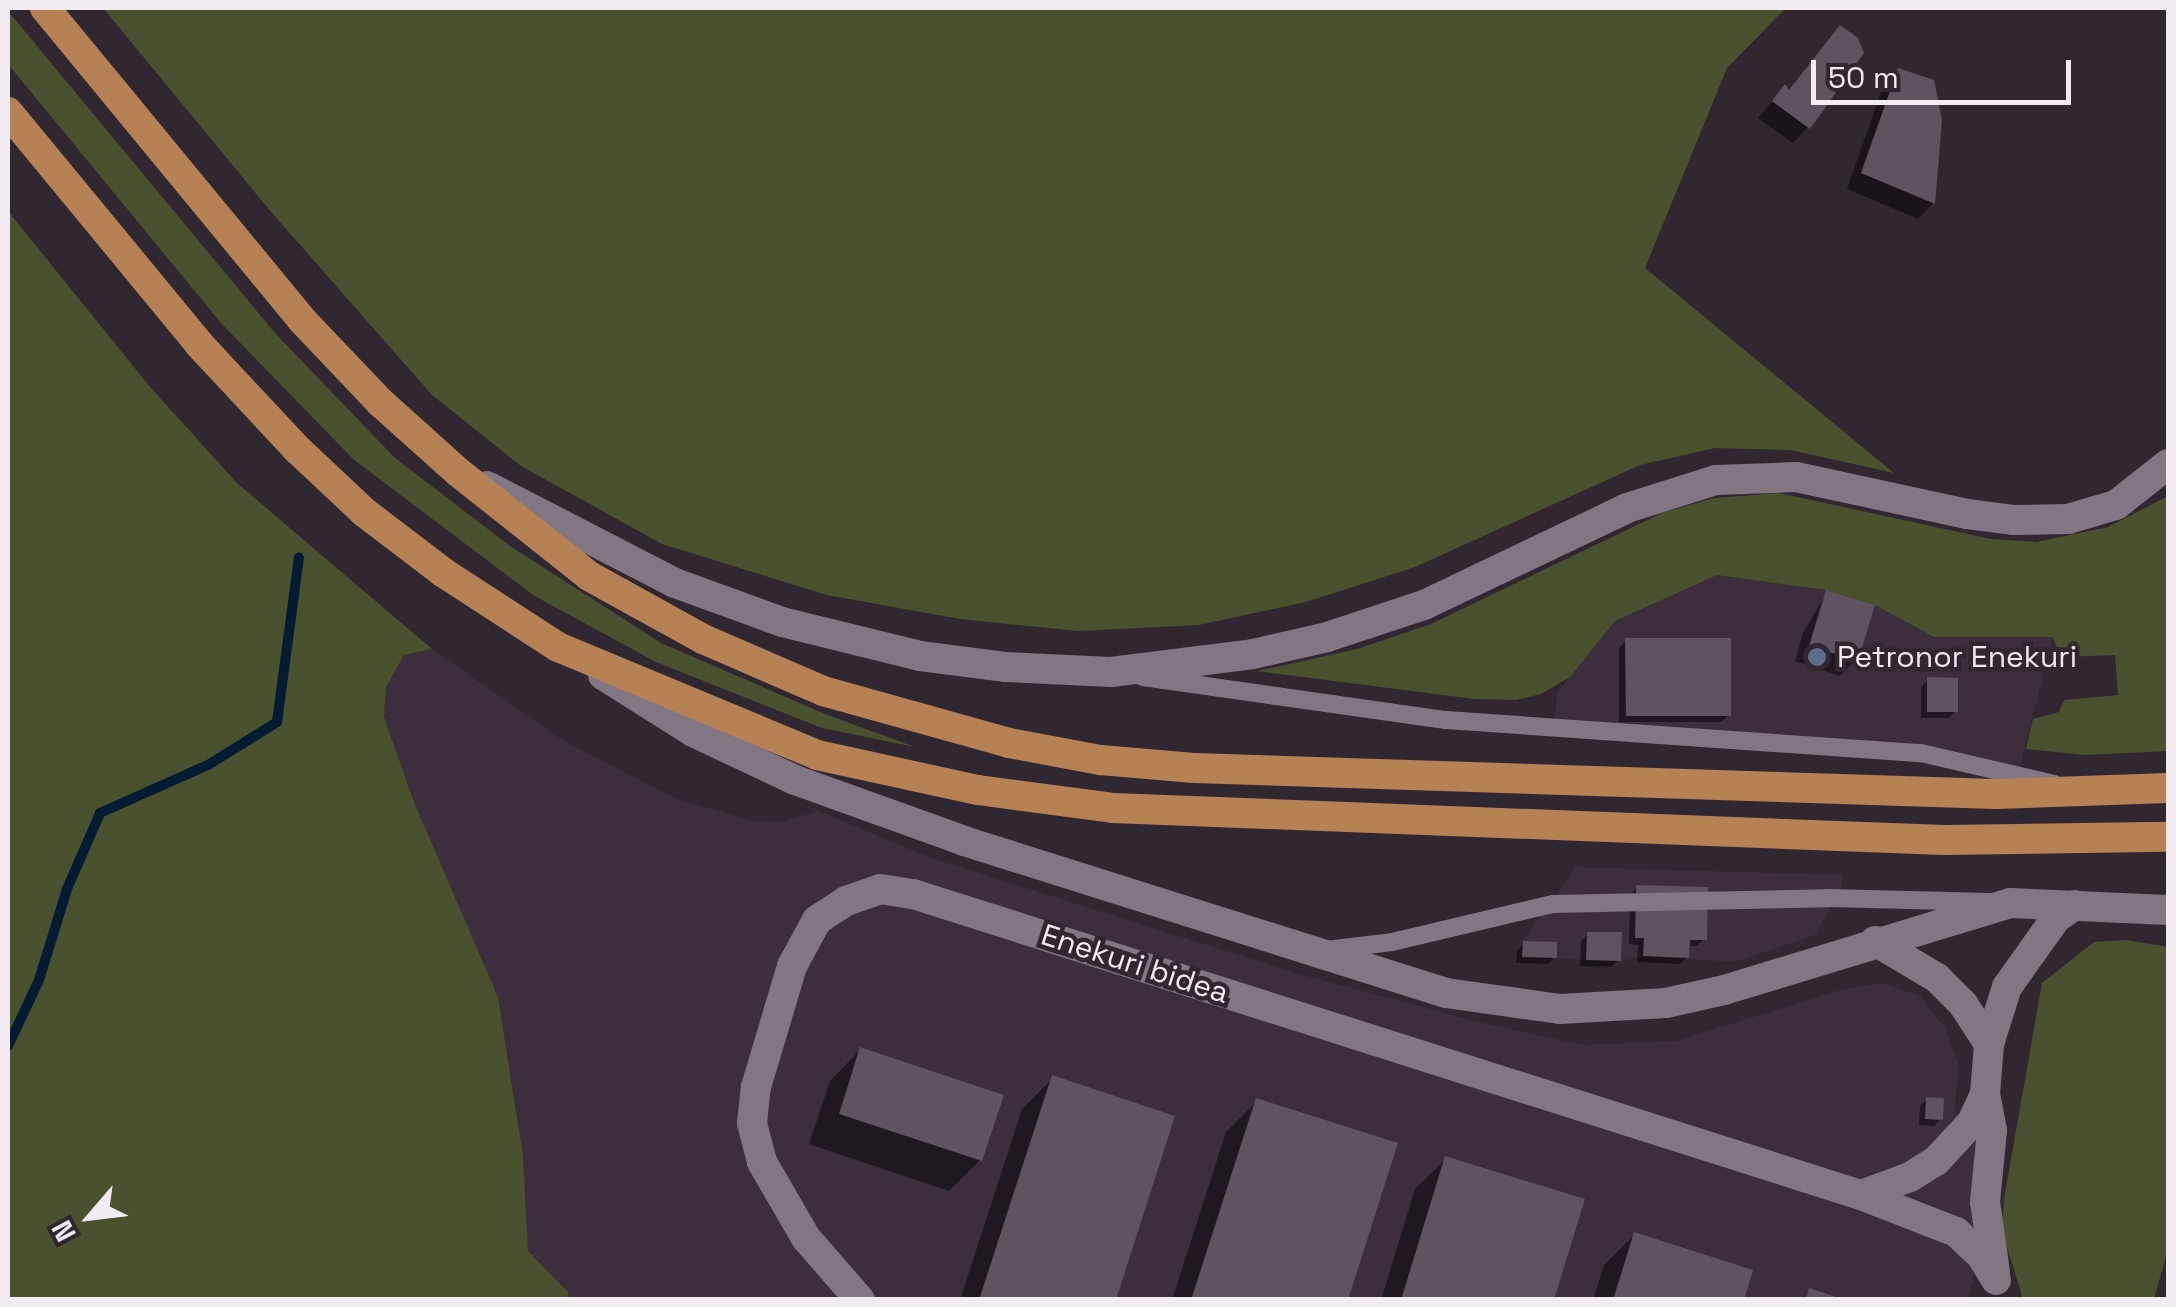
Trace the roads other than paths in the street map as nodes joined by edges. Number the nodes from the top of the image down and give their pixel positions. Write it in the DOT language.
graph roads {
  1 [pos="45,8"];
  2 [pos="8,112"];
  3 [pos="2168,464"];
  4 [pos="458,472"];
  5 [pos="558,647"];
  6 [pos="1111,672"];
  7 [pos="2168,788"];
  8 [pos="2089,793"];
  9 [pos="2168,836"];
  10 [pos="2010,902"];
  11 [pos="2075,905"];
  12 [pos="2168,910"];
  13 [pos="1875,941"];
  14 [pos="1310,951"];
  15 [pos="1989,1044"];
  16 [pos="1985,1094"];
  17 [pos="1861,1194"];
  18 [pos="1998,1290"];
  19 [pos="860,1300"];
  1 -- 4 [label="main road"];
  2 -- 5 [label="main road"];
  3 -- 6 [label="street"];
  4 -- 6 [label="street"];
  4 -- 8 [label="main road"];
  5 -- 9 [label="main road"];
  5 -- 14 [label="street"];
  6 -- 8 [label="lane"];
  7 -- 8 [label="main road"];
  10 -- 11 [label="street"];
  10 -- 13 [label="street"];
  10 -- 14 [label="lane"];
  11 -- 12 [label="street"];
  11 -- 15 [label="street, Enekuri bidea"];
  13 -- 14 [label="street"];
  13 -- 15 [label="street"];
  15 -- 16 [label="street, Enekuri bidea"];
  16 -- 17 [label="street, Enekuri bidea"];
  16 -- 18 [label="street, Enekuri bidea"];
  17 -- 18 [label="street, Enekuri bidea"];
  17 -- 19 [label="street, Enekuri bidea"];
}
